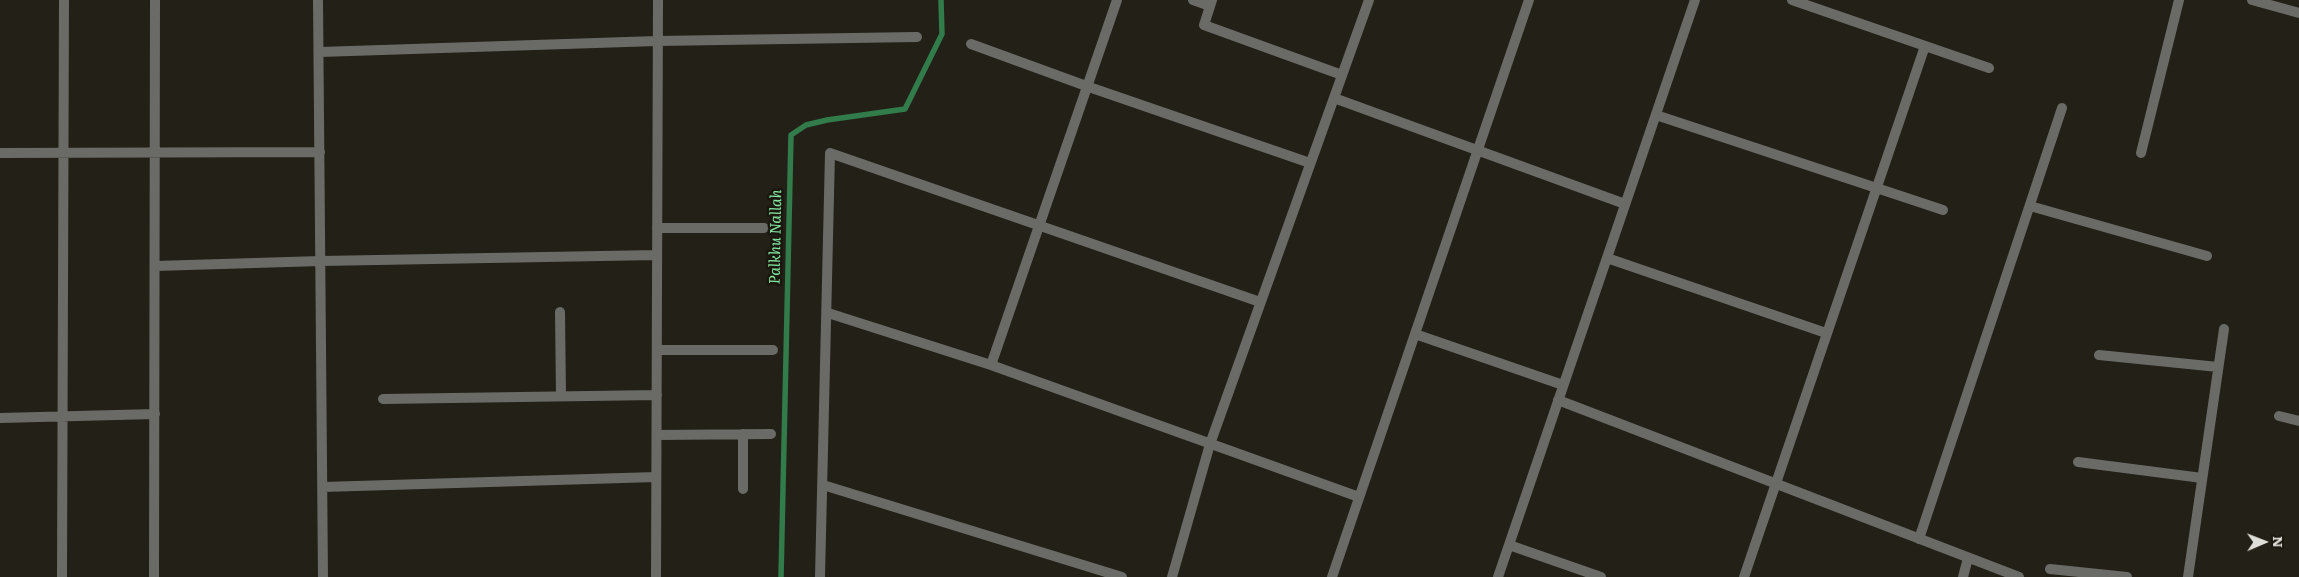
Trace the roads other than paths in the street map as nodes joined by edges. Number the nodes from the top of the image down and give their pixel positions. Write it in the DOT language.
graph roads {
  1 [pos="64,0"];
  2 [pos="155,0"];
  3 [pos="318,0"];
  4 [pos="658,0"];
  5 [pos="1118,0"];
  6 [pos="1193,0"];
  7 [pos="1368,0"];
  8 [pos="1529,0"];
  9 [pos="1695,0"];
  10 [pos="1792,0"];
  11 [pos="2179,0"];
  12 [pos="2252,0"];
  13 [pos="1211,3"];
  14 [pos="2299,13"];
  15 [pos="917,37"];
  16 [pos="658,41"];
  17 [pos="971,44"];
  18 [pos="1925,46"];
  19 [pos="320,52"];
  20 [pos="1989,68"];
  21 [pos="1342,75"];
  22 [pos="1089,87"];
  23 [pos="1334,98"];
  24 [pos="2062,108"];
  25 [pos="1656,115"];
  26 [pos="1478,150"];
  27 [pos="320,152"];
  28 [pos="0,153"];
  29 [pos="61,153"];
  30 [pos="153,153"];
  31 [pos="2141,153"];
  32 [pos="1310,163"];
  33 [pos="1875,188"];
  34 [pos="1625,204"];
  35 [pos="2030,206"];
  36 [pos="1943,210"];
  37 [pos="1040,225"];
  38 [pos="657,228"];
  39 [pos="764,228"];
  40 [pos="657,255"];
  41 [pos="2207,256"];
  42 [pos="1607,258"];
  43 [pos="321,260"];
  44 [pos="156,266"];
  45 [pos="1260,302"];
  46 [pos="560,312"];
  47 [pos="828,313"];
  48 [pos="2224,329"];
  49 [pos="1826,333"];
  50 [pos="1415,334"];
  51 [pos="657,350"];
  52 [pos="773,350"];
  53 [pos="2099,355"];
  54 [pos="991,365"];
  55 [pos="2218,367"];
  56 [pos="1563,385"];
  57 [pos="657,394"];
  58 [pos="561,396"];
  59 [pos="383,399"];
  60 [pos="1558,400"];
  61 [pos="155,414"];
  62 [pos="62,416"];
  63 [pos="2279,416"];
  64 [pos="0,418"];
  65 [pos="2299,421"];
  66 [pos="743,434"];
  67 [pos="771,434"];
  68 [pos="657,435"];
  69 [pos="1210,444"];
  70 [pos="2078,462"];
  71 [pos="656,477"];
  72 [pos="2202,478"];
  73 [pos="1776,484"];
  74 [pos="823,485"];
  75 [pos="323,488"];
  76 [pos="743,489"];
  77 [pos="1360,497"];
  78 [pos="1919,539"];
  79 [pos="1509,545"];
  80 [pos="1968,558"];
  81 [pos="2050,569"];
  82 [pos="62,577"];
  83 [pos="154,577"];
  84 [pos="323,577"];
  85 [pos="656,577"];
  86 [pos="820,577"];
  87 [pos="1122,577"];
  88 [pos="1172,577"];
  89 [pos="1332,577"];
  90 [pos="1498,577"];
  91 [pos="1602,577"];
  92 [pos="1744,577"];
  93 [pos="1963,577"];
  94 [pos="2019,577"];
  95 [pos="2127,577"];
  96 [pos="2188,577"];
  1 -- 29 [label="street"];
  2 -- 30 [label="street"];
  3 -- 19 [label="street"];
  4 -- 16 [label="street"];
  5 -- 22 [label="street"];
  6 -- 13 [label="street"];
  7 -- 21 [label="street"];
  8 -- 26 [label="street"];
  9 -- 25 [label="street"];
  10 -- 18 [label="street"];
  11 -- 31 [label="street"];
  12 -- 14 [label="street"];
  13 -- 21 [label="street"];
  15 -- 16 [label="street"];
  16 -- 19 [label="street"];
  16 -- 38 [label="street"];
  17 -- 22 [label="street"];
  18 -- 20 [label="street"];
  18 -- 33 [label="street"];
  19 -- 27 [label="street"];
  21 -- 23 [label="street"];
  22 -- 32 [label="street"];
  22 -- 37 [label="street"];
  23 -- 26 [label="street"];
  23 -- 32 [label="street"];
  24 -- 35 [label="street"];
  25 -- 33 [label="street"];
  25 -- 34 [label="street"];
  26 -- 34 [label="street"];
  26 -- 50 [label="street"];
  27 -- 30 [label="street"];
  27 -- 43 [label="street"];
  28 -- 29 [label="street"];
  29 -- 30 [label="street"];
  29 -- 62 [label="street"];
  30 -- 44 [label="street"];
  32 -- 45 [label="street"];
  33 -- 36 [label="street"];
  33 -- 49 [label="street"];
  34 -- 42 [label="street"];
  35 -- 41 [label="street"];
  35 -- 78 [label="street"];
  37 -- 45 [label="street"];
  37 -- 47 [label="street"];
  37 -- 54 [label="street"];
  38 -- 39 [label="street"];
  38 -- 40 [label="street"];
  40 -- 43 [label="street"];
  40 -- 51 [label="street"];
  42 -- 49 [label="street"];
  42 -- 56 [label="street"];
  43 -- 44 [label="street"];
  43 -- 75 [label="street"];
  44 -- 61 [label="street"];
  45 -- 69 [label="street"];
  46 -- 58 [label="street"];
  47 -- 54 [label="street"];
  47 -- 74 [label="street"];
  48 -- 55 [label="street"];
  49 -- 73 [label="street"];
  50 -- 56 [label="street"];
  50 -- 77 [label="street"];
  51 -- 52 [label="street"];
  51 -- 57 [label="street"];
  53 -- 55 [label="street"];
  54 -- 69 [label="street"];
  55 -- 72 [label="street"];
  56 -- 60 [label="street"];
  57 -- 58 [label="street"];
  57 -- 68 [label="street"];
  58 -- 59 [label="street"];
  60 -- 73 [label="street"];
  60 -- 79 [label="street"];
  61 -- 62 [label="street"];
  61 -- 83 [label="street"];
  62 -- 64 [label="street"];
  62 -- 82 [label="street"];
  63 -- 65 [label="street"];
  66 -- 67 [label="street"];
  66 -- 68 [label="street"];
  66 -- 76 [label="street"];
  68 -- 71 [label="street"];
  69 -- 77 [label="street"];
  69 -- 88 [label="street"];
  70 -- 72 [label="street"];
  71 -- 75 [label="street"];
  71 -- 85 [label="street"];
  72 -- 96 [label="street"];
  73 -- 78 [label="street"];
  73 -- 92 [label="street"];
  74 -- 86 [label="street"];
  74 -- 87 [label="street"];
  75 -- 84 [label="street"];
  77 -- 89 [label="street"];
  78 -- 80 [label="street"];
  79 -- 90 [label="street"];
  79 -- 91 [label="street"];
  80 -- 93 [label="street"];
  80 -- 94 [label="street"];
  81 -- 95 [label="street"];
}
